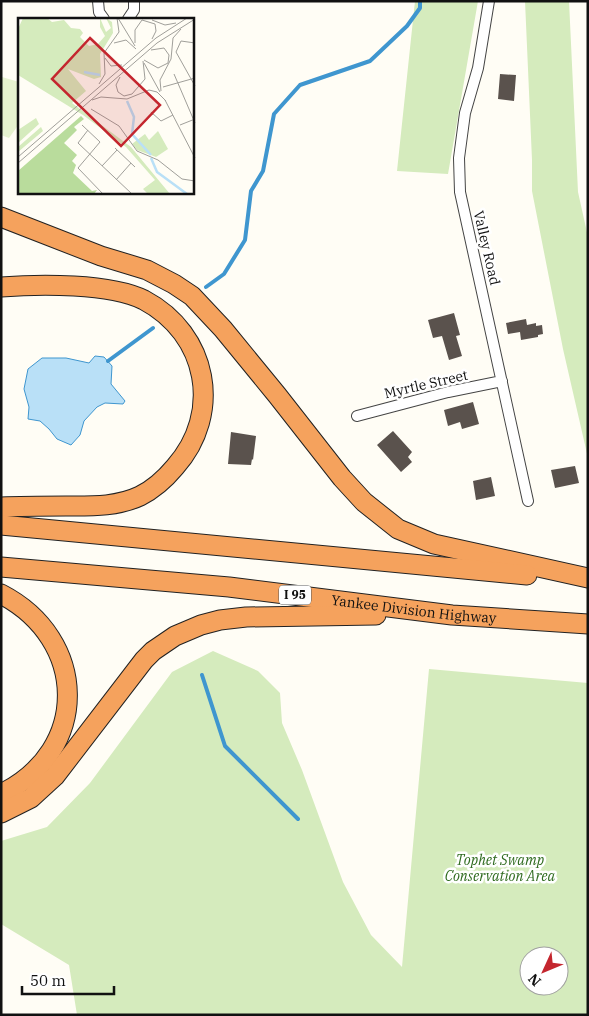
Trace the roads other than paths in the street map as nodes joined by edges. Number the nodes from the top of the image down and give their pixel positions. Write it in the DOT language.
graph roads {
  1 [pos="98,1"];
  2 [pos="134,1"];
  3 [pos="489,1"];
  4 [pos="103,18"];
  5 [pos="129,18"];
  6 [pos="1,217"];
  7 [pos="1,287"];
  8 [pos="502,381"];
  9 [pos="357,416"];
  10 [pos="528,501"];
  11 [pos="1,507"];
  12 [pos="1,525"];
  13 [pos="1,567"];
  14 [pos="588,579"];
  15 [pos="1,594"];
  16 [pos="434,612"];
  17 [pos="588,624"];
  18 [pos="1,794"];
  19 [pos="1,813"];
  1 -- 4 [label="street"];
  2 -- 5 [label="street"];
  3 -- 8 [label="street, Valley Road"];
  6 -- 14 [label="highway"];
  7 -- 11 [label="highway"];
  8 -- 9 [label="street, Myrtle Street"];
  8 -- 10 [label="street, Valley Road"];
  12 -- 14 [label="highway"];
  13 -- 16 [label="highway, Yankee Division Highway / I 95"];
  15 -- 18 [label="highway"];
  16 -- 17 [label="highway, Yankee Division Highway / I 95"];
  16 -- 19 [label="highway"];
}
